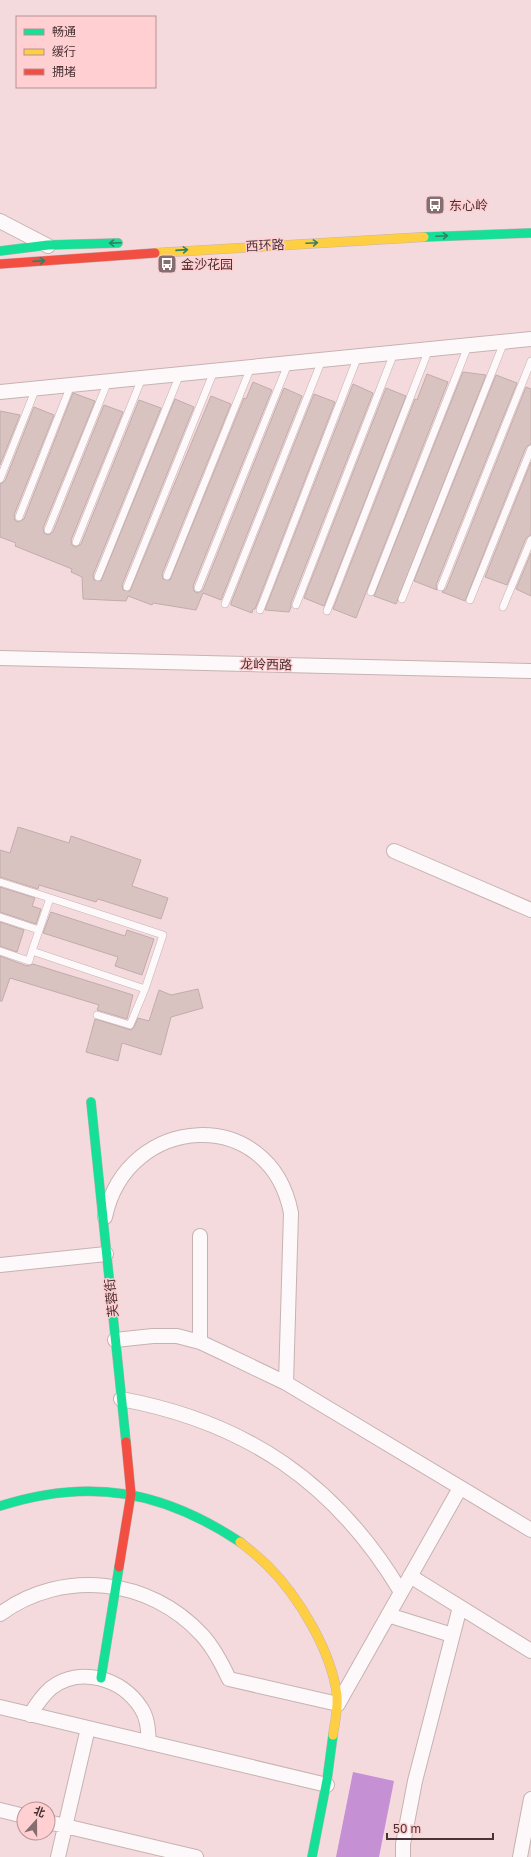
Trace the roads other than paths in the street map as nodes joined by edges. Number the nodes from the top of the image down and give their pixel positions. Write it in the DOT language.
graph roads {
  1 [pos="0,221"];
  2 [pos="531,234"];
  3 [pos="125,242"];
  4 [pos="48,245"];
  5 [pos="0,251"];
  6 [pos="61,259"];
  7 [pos="0,264"];
  8 [pos="531,339"];
  9 [pos="504,342"];
  10 [pos="468,346"];
  11 [pos="429,349"];
  12 [pos="394,353"];
  13 [pos="358,356"];
  14 [pos="322,360"];
  15 [pos="531,362"];
  16 [pos="288,364"];
  17 [pos="251,367"];
  18 [pos="214,371"];
  19 [pos="180,374"];
  20 [pos="142,378"];
  21 [pos="108,381"];
  22 [pos="71,385"];
  23 [pos="36,388"];
  24 [pos="0,392"];
  25 [pos="531,449"];
  26 [pos="0,478"];
  27 [pos="19,517"];
  28 [pos="48,530"];
  29 [pos="531,540"];
  30 [pos="76,542"];
  31 [pos="167,576"];
  32 [pos="98,577"];
  33 [pos="127,586"];
  34 [pos="441,587"];
  35 [pos="198,588"];
  36 [pos="371,592"];
  37 [pos="402,600"];
  38 [pos="470,600"];
  39 [pos="225,604"];
  40 [pos="296,605"];
  41 [pos="503,607"];
  42 [pos="260,610"];
  43 [pos="327,611"];
  44 [pos="0,658"];
  45 [pos="531,671"];
  46 [pos="394,851"];
  47 [pos="0,882"];
  48 [pos="50,898"];
  49 [pos="531,910"];
  50 [pos="0,917"];
  51 [pos="39,930"];
  52 [pos="0,951"];
  53 [pos="32,951"];
  54 [pos="144,989"];
  55 [pos="97,1015"];
  56 [pos="91,1102"];
  57 [pos="103,1225"];
  58 [pos="200,1236"];
  59 [pos="106,1254"];
  60 [pos="0,1265"];
  61 [pos="115,1340"];
  62 [pos="200,1342"];
  63 [pos="286,1383"];
  64 [pos="121,1399"];
  65 [pos="460,1488"];
  66 [pos="131,1494"];
  67 [pos="0,1506"];
  68 [pos="531,1530"];
  69 [pos="410,1576"];
  70 [pos="116,1586"];
  71 [pos="401,1592"];
  72 [pos="460,1607"];
  73 [pos="0,1614"];
  74 [pos="388,1615"];
  75 [pos="452,1635"];
  76 [pos="531,1651"];
  77 [pos="101,1678"];
  78 [pos="338,1704"];
  79 [pos="0,1708"];
  80 [pos="30,1715"];
  81 [pos="88,1728"];
  82 [pos="149,1743"];
  83 [pos="327,1785"];
  84 [pos="531,1799"];
  85 [pos="0,1810"];
  86 [pos="16,1814"];
  87 [pos="56,1824"];
  88 [pos="65,1826"];
  89 [pos="58,1857"];
  90 [pos="196,1857"];
  91 [pos="312,1857"];
  92 [pos="403,1857"];
  93 [pos="520,1857"];
  1 -- 4 [label="street"];
  6 -- 2 [label="street, 西环路, one-way"];
  3 -- 4 [label="street, one-way"];
  4 -- 5 [label="street"];
  4 -- 6 [label="street"];
  7 -- 6 [label="street, 西环路, one-way"];
  8 -- 9 [label="street"];
  9 -- 10 [label="street"];
  9 -- 37 [label="lane"];
  10 -- 11 [label="street"];
  10 -- 36 [label="lane"];
  11 -- 12 [label="street"];
  11 -- 43 [label="lane"];
  12 -- 13 [label="street"];
  12 -- 40 [label="lane"];
  13 -- 14 [label="street"];
  13 -- 42 [label="lane"];
  14 -- 16 [label="street"];
  14 -- 39 [label="lane"];
  15 -- 34 [label="lane"];
  16 -- 17 [label="street"];
  16 -- 35 [label="lane"];
  17 -- 18 [label="street"];
  17 -- 31 [label="lane"];
  18 -- 19 [label="street"];
  18 -- 33 [label="lane"];
  19 -- 20 [label="street"];
  19 -- 32 [label="lane"];
  20 -- 21 [label="street"];
  20 -- 30 [label="lane"];
  21 -- 22 [label="street"];
  21 -- 28 [label="lane"];
  22 -- 23 [label="street"];
  22 -- 27 [label="lane"];
  23 -- 24 [label="street"];
  23 -- 26 [label="lane"];
  25 -- 38 [label="lane"];
  29 -- 41 [label="lane"];
  44 -- 45 [label="street, 龙岭西路"];
  46 -- 49 [label="street"];
  47 -- 48 [label="lane"];
  48 -- 51 [label="lane"];
  48 -- 54 [label="lane"];
  50 -- 51 [label="lane"];
  51 -- 53 [label="lane"];
  52 -- 53 [label="lane"];
  53 -- 54 [label="lane"];
  54 -- 55 [label="lane"];
  56 -- 57 [label="street, 芙蓉街"];
  57 -- 59 [label="street, 芙蓉街"];
  57 -- 63 [label="street"];
  58 -- 62 [label="street"];
  59 -- 60 [label="street"];
  59 -- 61 [label="street, 芙蓉街"];
  61 -- 62 [label="street"];
  61 -- 64 [label="street, 芙蓉街"];
  62 -- 63 [label="street"];
  63 -- 65 [label="street"];
  64 -- 66 [label="street, 芙蓉街"];
  64 -- 71 [label="street"];
  65 -- 68 [label="street"];
  65 -- 69 [label="street"];
  66 -- 67 [label="street"];
  66 -- 70 [label="street, 芙蓉街"];
  66 -- 78 [label="street"];
  69 -- 71 [label="street"];
  69 -- 72 [label="street"];
  70 -- 73 [label="street"];
  70 -- 77 [label="street, 芙蓉街"];
  70 -- 78 [label="street"];
  71 -- 74 [label="street"];
  72 -- 75 [label="street"];
  72 -- 76 [label="street"];
  74 -- 75 [label="street"];
  74 -- 78 [label="street"];
  75 -- 92 [label="street"];
  77 -- 80 [label="street"];
  77 -- 82 [label="street"];
  78 -- 83 [label="street"];
  79 -- 80 [label="street"];
  80 -- 81 [label="street"];
  81 -- 82 [label="street"];
  81 -- 88 [label="street"];
  82 -- 83 [label="street"];
  83 -- 91 [label="street"];
  84 -- 93 [label="street"];
  85 -- 86 [label="street"];
  87 -- 88 [label="street"];
  88 -- 89 [label="street"];
  88 -- 90 [label="street"];
}
